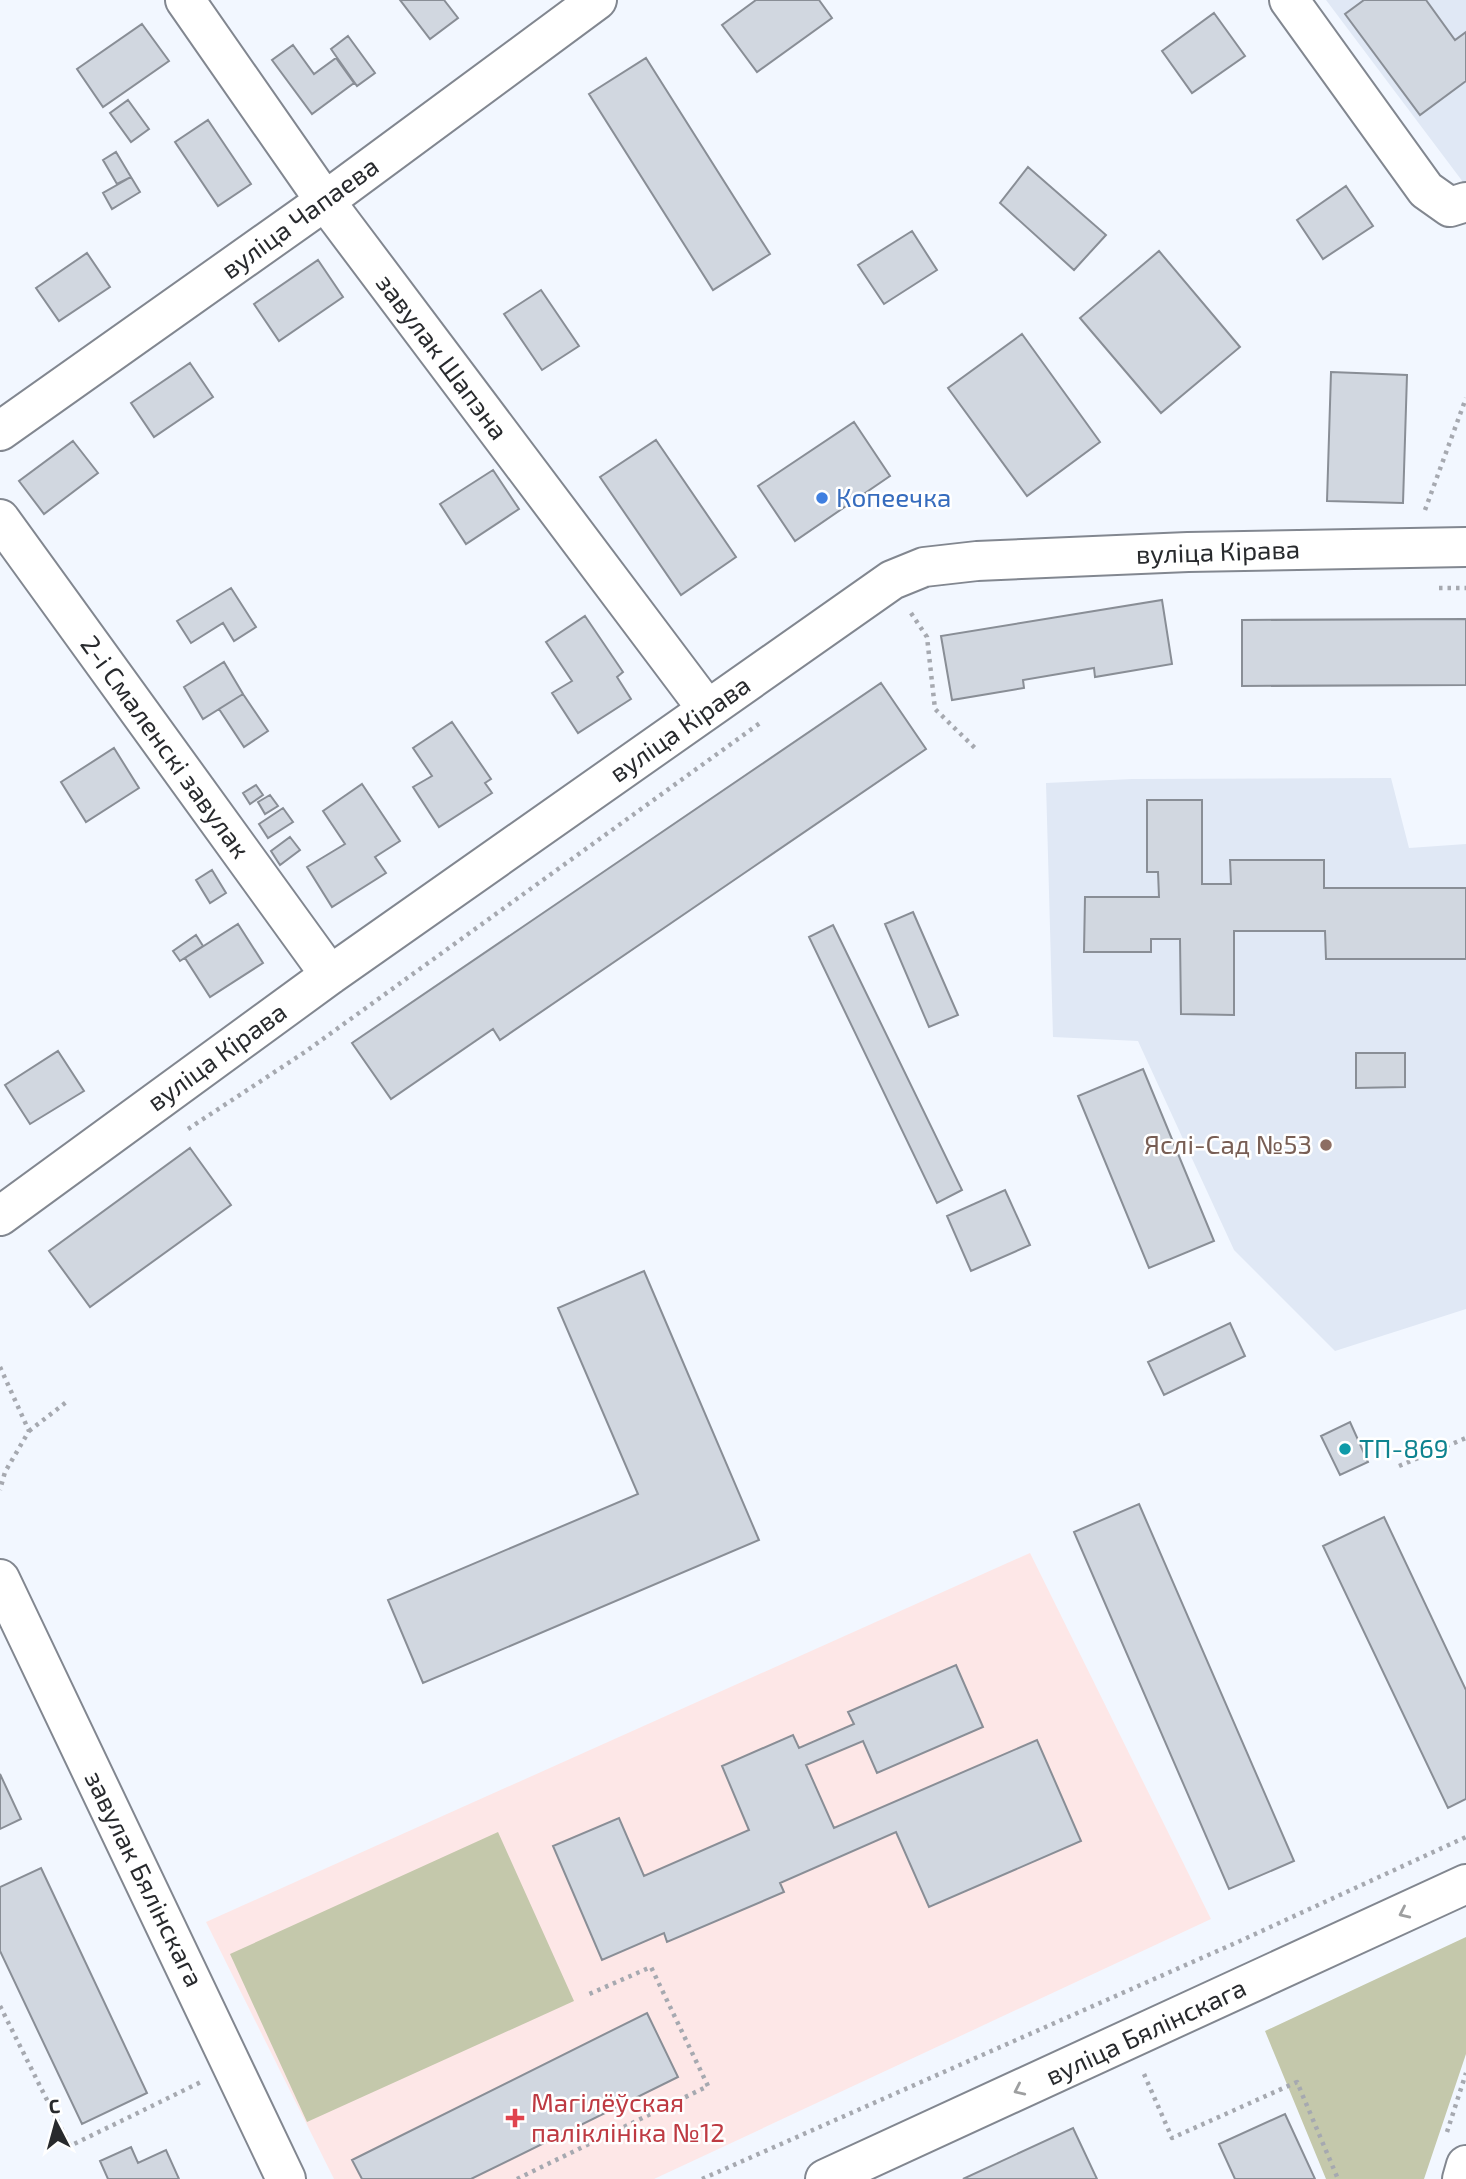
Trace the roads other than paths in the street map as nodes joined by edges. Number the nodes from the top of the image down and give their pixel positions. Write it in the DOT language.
graph roads {
  1 [pos="185,0"];
  2 [pos="597,0"];
  3 [pos="1289,0"];
  4 [pos="325,201"];
  5 [pos="1458,205"];
  6 [pos="0,431"];
  7 [pos="0,519"];
  8 [pos="1466,547"];
  9 [pos="707,709"];
  10 [pos="330,975"];
  11 [pos="0,1216"];
  12 [pos="0,1579"];
  13 [pos="1466,1884"];
  14 [pos="1455,2152"];
  15 [pos="286,2179"];
  16 [pos="825,2179"];
  17 [pos="1462,2179"];
  1 -- 4 [label="street, завулак Шапэна"];
  2 -- 4 [label="street, вуліца Чапаева"];
  3 -- 5 [label="street"];
  4 -- 6 [label="street, вуліца Чапаева"];
  4 -- 9 [label="street, завулак Шапэна"];
  7 -- 10 [label="street, 2-і Смаленскі завулак"];
  8 -- 9 [label="street, вуліца Кірава"];
  9 -- 10 [label="street, вуліца Кірава"];
  10 -- 11 [label="street, вуліца Кірава"];
  12 -- 15 [label="street, завулак Бялінскага"];
  13 -- 16 [label="street, вуліца Бялінскага, one-way"];
  14 -- 17 [label="street"];
}
